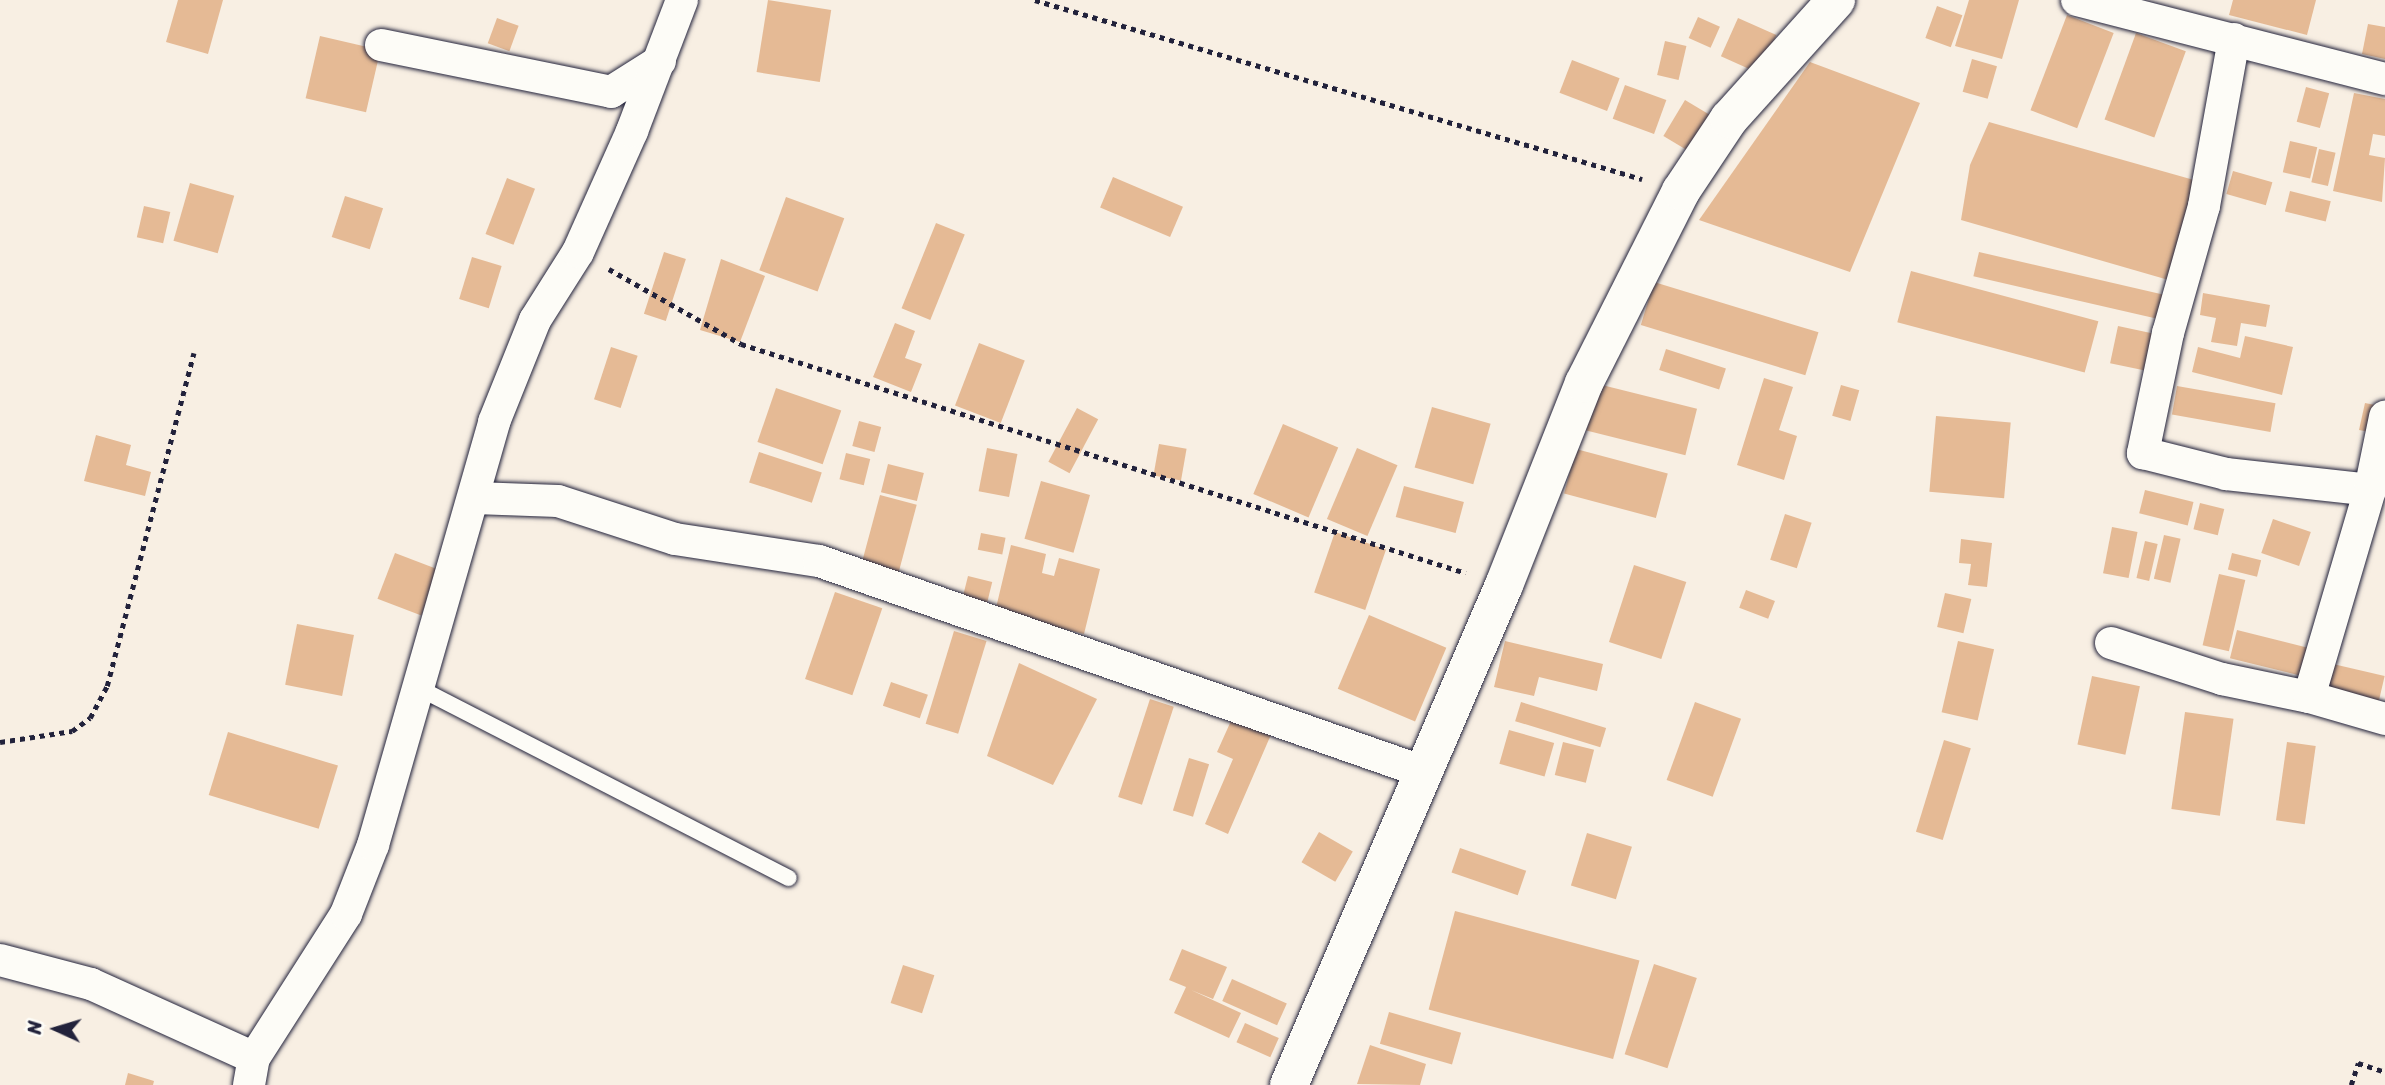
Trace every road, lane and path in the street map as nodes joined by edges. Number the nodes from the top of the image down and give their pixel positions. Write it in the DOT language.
graph roads {
  1 [pos="682,0"];
  2 [pos="1035,0"];
  3 [pos="1836,0"];
  4 [pos="2077,0"];
  5 [pos="2234,39"];
  6 [pos="381,46"];
  7 [pos="660,61"];
  8 [pos="2385,79"];
  9 [pos="1681,191"];
  10 [pos="578,252"];
  11 [pos="194,353"];
  12 [pos="2385,417"];
  13 [pos="2370,490"];
  14 [pos="475,498"];
  15 [pos="1504,585"];
  16 [pos="2111,643"];
  17 [pos="415,686"];
  18 [pos="2309,697"];
  19 [pos="2385,719"];
  20 [pos="0,742"];
  21 [pos="1421,771"];
  22 [pos="789,878"];
  23 [pos="0,960"];
  24 [pos="252,1072"];
  25 [pos="2385,1072"];
  26 [pos="1289,1085"];
  27 [pos="2351,1085"];
  1 -- 7 [label="street"];
  2 -- 9 [label="path"];
  3 -- 9 [label="main road"];
  4 -- 5 [label="street"];
  5 -- 8 [label="street"];
  5 -- 13 [label="street"];
  6 -- 7 [label="street"];
  7 -- 10 [label="street"];
  9 -- 15 [label="main road"];
  10 -- 14 [label="street"];
  10 -- 15 [label="path"];
  11 -- 20 [label="path"];
  12 -- 13 [label="street"];
  13 -- 18 [label="street"];
  14 -- 17 [label="street"];
  14 -- 21 [label="street"];
  15 -- 21 [label="main road"];
  16 -- 18 [label="street"];
  17 -- 22 [label="lane"];
  17 -- 24 [label="street"];
  18 -- 19 [label="street"];
  21 -- 26 [label="main road"];
  23 -- 24 [label="street"];
  25 -- 27 [label="path"];
}
